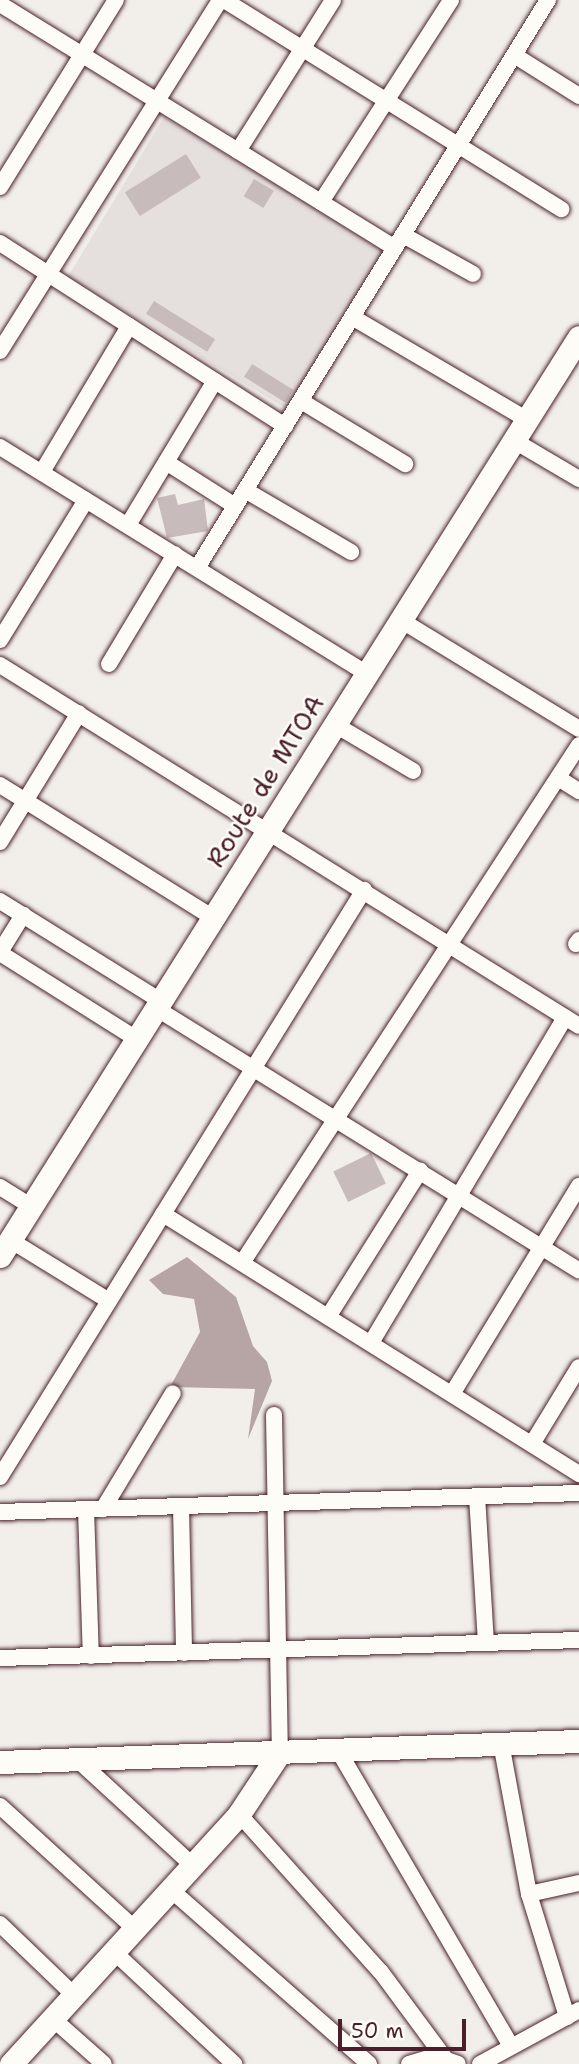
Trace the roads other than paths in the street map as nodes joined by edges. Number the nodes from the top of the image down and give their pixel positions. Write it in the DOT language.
graph roads {
  1 [pos="116,0"];
  2 [pos="222,0"];
  3 [pos="333,0"];
  4 [pos="452,0"];
  5 [pos="548,0"];
  6 [pos="0,4"];
  7 [pos="302,48"];
  8 [pos="82,55"];
  9 [pos="514,55"];
  10 [pos="579,96"];
  11 [pos="157,101"];
  12 [pos="386,101"];
  13 [pos="458,145"];
  14 [pos="238,150"];
  15 [pos="0,187"];
  16 [pos="321,202"];
  17 [pos="561,209"];
  18 [pos="399,241"];
  19 [pos="0,243"];
  20 [pos="48,274"];
  21 [pos="473,274"];
  22 [pos="352,317"];
  23 [pos="129,326"];
  24 [pos="579,337"];
  25 [pos="0,351"];
  26 [pos="215,381"];
  27 [pos="301,401"];
  28 [pos="526,419"];
  29 [pos="285,426"];
  30 [pos="513,440"];
  31 [pos="0,447"];
  32 [pos="166,462"];
  33 [pos="405,464"];
  34 [pos="42,472"];
  35 [pos="579,480"];
  36 [pos="246,490"];
  37 [pos="86,500"];
  38 [pos="235,506"];
  39 [pos="128,525"];
  40 [pos="351,552"];
  41 [pos="175,554"];
  42 [pos="197,568"];
  43 [pos="399,620"];
  44 [pos="0,640"];
  45 [pos="109,664"];
  46 [pos="0,665"];
  47 [pos="366,673"];
  48 [pos="79,713"];
  49 [pos="334,724"];
  50 [pos="579,729"];
  51 [pos="579,745"];
  52 [pos="413,771"];
  53 [pos="558,778"];
  54 [pos="0,785"];
  55 [pos="579,791"];
  56 [pos="25,801"];
  57 [pos="268,830"];
  58 [pos="0,842"];
  59 [pos="363,890"];
  60 [pos="0,901"];
  61 [pos="23,915"];
  62 [pos="212,917"];
  63 [pos="450,943"];
  64 [pos="0,953"];
  65 [pos="156,1003"];
  66 [pos="572,1022"];
  67 [pos="135,1038"];
  68 [pos="253,1068"];
  69 [pos="336,1119"];
  70 [pos="419,1171"];
  71 [pos="579,1186"];
  72 [pos="0,1187"];
  73 [pos="459,1195"];
  74 [pos="30,1206"];
  75 [pos="163,1214"];
  76 [pos="542,1247"];
  77 [pos="5,1248"];
  78 [pos="242,1263"];
  79 [pos="579,1270"];
  80 [pos="109,1301"];
  81 [pos="328,1317"];
  82 [pos="371,1343"];
  83 [pos="579,1367"];
  84 [pos="173,1393"];
  85 [pos="452,1394"];
  86 [pos="274,1415"];
  87 [pos="532,1444"];
  88 [pos="579,1474"];
  89 [pos="0,1477"];
  90 [pos="579,1493"];
  91 [pos="477,1496"];
  92 [pos="276,1503"];
  93 [pos="181,1506"];
  94 [pos="94,1509"];
  95 [pos="0,1512"];
  96 [pos="579,1640"];
  97 [pos="486,1643"];
  98 [pos="279,1650"];
  99 [pos="184,1653"];
  100 [pos="91,1656"];
  101 [pos="0,1658"];
  102 [pos="579,1741"];
  103 [pos="501,1743"];
  104 [pos="338,1750"];
  105 [pos="280,1752"];
  106 [pos="78,1760"];
  107 [pos="0,1762"];
  108 [pos="0,1805"];
  109 [pos="239,1814"];
  110 [pos="192,1865"];
  111 [pos="579,1883"];
  112 [pos="170,1889"];
  113 [pos="528,1894"];
  114 [pos="0,1924"];
  115 [pos="134,1928"];
  116 [pos="113,1951"];
  117 [pos="73,1994"];
  118 [pos="573,2014"];
  119 [pos="52,2018"];
  120 [pos="511,2046"];
  121 [pos="0,2060"];
  122 [pos="452,2062"];
  123 [pos="4,2064"];
  124 [pos="11,2064"];
  125 [pos="104,2064"];
  126 [pos="234,2064"];
  127 [pos="369,2064"];
  128 [pos="409,2064"];
  129 [pos="480,2064"];
  1 -- 8 [label="street"];
  2 -- 7 [label="street"];
  2 -- 11 [label="street"];
  3 -- 7 [label="street"];
  4 -- 12 [label="street"];
  5 -- 9 [label="street"];
  6 -- 8 [label="street"];
  7 -- 12 [label="street"];
  7 -- 14 [label="street"];
  8 -- 11 [label="street"];
  8 -- 15 [label="street"];
  9 -- 10 [label="street"];
  9 -- 13 [label="street"];
  11 -- 14 [label="street"];
  11 -- 20 [label="street"];
  12 -- 13 [label="street"];
  12 -- 16 [label="street"];
  13 -- 17 [label="street"];
  13 -- 18 [label="street"];
  14 -- 16 [label="street"];
  16 -- 18 [label="street"];
  18 -- 21 [label="street"];
  18 -- 22 [label="street"];
  19 -- 20 [label="street"];
  20 -- 23 [label="street"];
  20 -- 25 [label="street"];
  22 -- 27 [label="street"];
  22 -- 28 [label="street"];
  23 -- 26 [label="street"];
  23 -- 34 [label="street"];
  24 -- 28 [label="street, Route de MTOA"];
  26 -- 29 [label="street"];
  26 -- 32 [label="street"];
  27 -- 29 [label="street"];
  27 -- 33 [label="street"];
  28 -- 30 [label="street, Route de MTOA"];
  29 -- 36 [label="street"];
  30 -- 35 [label="street"];
  30 -- 43 [label="street, Route de MTOA"];
  31 -- 34 [label="street"];
  32 -- 38 [label="street"];
  32 -- 39 [label="street"];
  34 -- 37 [label="street"];
  36 -- 38 [label="street"];
  36 -- 40 [label="street"];
  37 -- 39 [label="street"];
  37 -- 44 [label="street"];
  38 -- 42 [label="street"];
  39 -- 41 [label="street"];
  41 -- 42 [label="street"];
  41 -- 45 [label="street"];
  42 -- 47 [label="street"];
  43 -- 47 [label="street, Route de MTOA"];
  43 -- 50 [label="street"];
  46 -- 48 [label="street"];
  47 -- 49 [label="street, Route de MTOA"];
  48 -- 56 [label="street"];
  48 -- 57 [label="street"];
  49 -- 52 [label="street"];
  49 -- 57 [label="street, Route de MTOA"];
  51 -- 53 [label="street"];
  53 -- 55 [label="street"];
  53 -- 63 [label="street"];
  54 -- 56 [label="street"];
  56 -- 58 [label="street"];
  56 -- 62 [label="street"];
  57 -- 59 [label="street"];
  57 -- 62 [label="street, Route de MTOA"];
  59 -- 63 [label="street"];
  59 -- 68 [label="street"];
  60 -- 61 [label="street"];
  61 -- 64 [label="street"];
  61 -- 65 [label="street"];
  62 -- 65 [label="street, Route de MTOA"];
  63 -- 66 [label="street"];
  63 -- 69 [label="street"];
  64 -- 67 [label="street"];
  65 -- 67 [label="street, Route de MTOA"];
  65 -- 68 [label="street"];
  66 -- 73 [label="street"];
  67 -- 74 [label="street, Route de MTOA"];
  68 -- 69 [label="street"];
  68 -- 75 [label="street"];
  69 -- 70 [label="street"];
  69 -- 78 [label="street"];
  70 -- 73 [label="street"];
  70 -- 81 [label="street"];
  71 -- 76 [label="street"];
  72 -- 74 [label="street"];
  73 -- 76 [label="street"];
  73 -- 82 [label="street"];
  74 -- 77 [label="street, Route de MTOA"];
  75 -- 78 [label="street"];
  75 -- 80 [label="street"];
  76 -- 79 [label="street"];
  76 -- 85 [label="street"];
  77 -- 80 [label="street"];
  78 -- 81 [label="street"];
  80 -- 89 [label="street"];
  81 -- 82 [label="street"];
  82 -- 85 [label="street"];
  83 -- 87 [label="street"];
  84 -- 94 [label="street"];
  85 -- 87 [label="street"];
  86 -- 92 [label="street"];
  87 -- 88 [label="street"];
  88 -- 90 [label="street"];
  90 -- 91 [label="street"];
  91 -- 92 [label="street"];
  91 -- 97 [label="street"];
  92 -- 93 [label="street"];
  92 -- 98 [label="street"];
  93 -- 94 [label="street"];
  93 -- 99 [label="street"];
  94 -- 95 [label="street"];
  94 -- 100 [label="street"];
  96 -- 97 [label="street"];
  97 -- 98 [label="street"];
  98 -- 99 [label="street"];
  98 -- 105 [label="street"];
  99 -- 100 [label="street"];
  100 -- 101 [label="street"];
  102 -- 103 [label="street"];
  103 -- 104 [label="street"];
  103 -- 113 [label="street"];
  104 -- 105 [label="street"];
  104 -- 120 [label="street"];
  105 -- 106 [label="street"];
  105 -- 109 [label="street"];
  106 -- 107 [label="street"];
  106 -- 110 [label="street"];
  108 -- 115 [label="street"];
  109 -- 110 [label="street"];
  109 -- 122 [label="street"];
  110 -- 112 [label="street"];
  111 -- 113 [label="street"];
  112 -- 115 [label="street"];
  112 -- 127 [label="street"];
  113 -- 118 [label="street"];
  114 -- 117 [label="street"];
  115 -- 116 [label="street"];
  116 -- 117 [label="street"];
  116 -- 126 [label="street"];
  117 -- 119 [label="street"];
  118 -- 120 [label="street"];
  119 -- 124 [label="street"];
  119 -- 125 [label="street"];
  120 -- 129 [label="street"];
  121 -- 123 [label="street"];
  122 -- 128 [label="street"];
}
